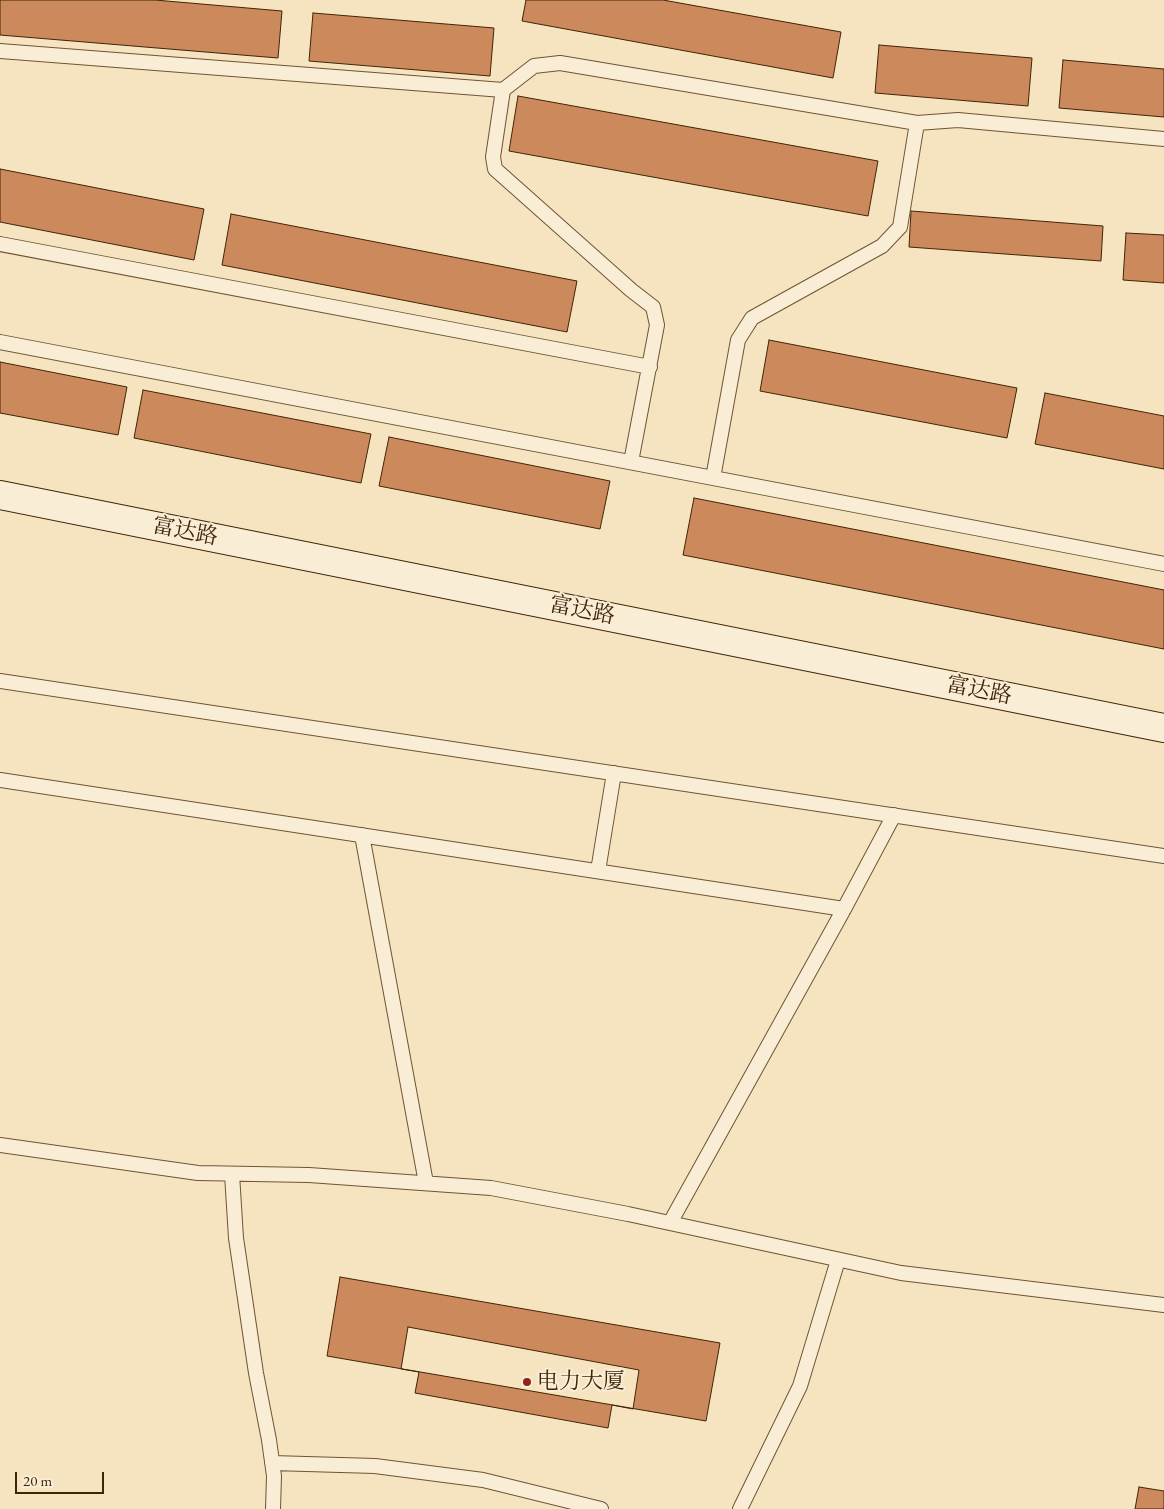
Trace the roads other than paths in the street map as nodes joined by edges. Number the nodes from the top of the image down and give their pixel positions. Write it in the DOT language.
graph roads {
  1 [pos="0,51"];
  2 [pos="503,90"];
  3 [pos="917,123"];
  4 [pos="1164,138"];
  5 [pos="0,244"];
  6 [pos="0,342"];
  7 [pos="650,367"];
  8 [pos="631,462"];
  9 [pos="713,478"];
  10 [pos="0,495"];
  11 [pos="1164,564"];
  12 [pos="0,681"];
  13 [pos="1164,728"];
  14 [pos="614,773"];
  15 [pos="0,780"];
  16 [pos="894,815"];
  17 [pos="362,835"];
  18 [pos="1164,856"];
  19 [pos="598,871"];
  20 [pos="844,909"];
  21 [pos="0,1145"];
  22 [pos="232,1174"];
  23 [pos="426,1183"];
  24 [pos="670,1223"];
  25 [pos="838,1260"];
  26 [pos="1164,1305"];
  27 [pos="272,1463"];
  28 [pos="273,1509"];
  29 [pos="601,1509"];
  30 [pos="740,1509"];
  1 -- 2 [label="lane"];
  2 -- 3 [label="lane"];
  2 -- 7 [label="lane"];
  3 -- 4 [label="lane"];
  3 -- 9 [label="lane"];
  5 -- 7 [label="lane"];
  6 -- 8 [label="lane"];
  7 -- 8 [label="lane"];
  8 -- 9 [label="lane"];
  9 -- 11 [label="lane"];
  10 -- 13 [label="street, 富达路"];
  12 -- 14 [label="lane"];
  14 -- 16 [label="lane"];
  14 -- 19 [label="lane"];
  15 -- 17 [label="lane"];
  16 -- 18 [label="lane"];
  16 -- 20 [label="lane"];
  17 -- 19 [label="lane"];
  17 -- 23 [label="lane"];
  19 -- 20 [label="lane"];
  20 -- 24 [label="lane"];
  21 -- 22 [label="lane"];
  22 -- 23 [label="lane"];
  22 -- 27 [label="lane"];
  23 -- 24 [label="lane"];
  24 -- 25 [label="lane"];
  25 -- 26 [label="lane"];
  25 -- 30 [label="lane"];
  27 -- 28 [label="lane"];
  27 -- 29 [label="lane"];
}
